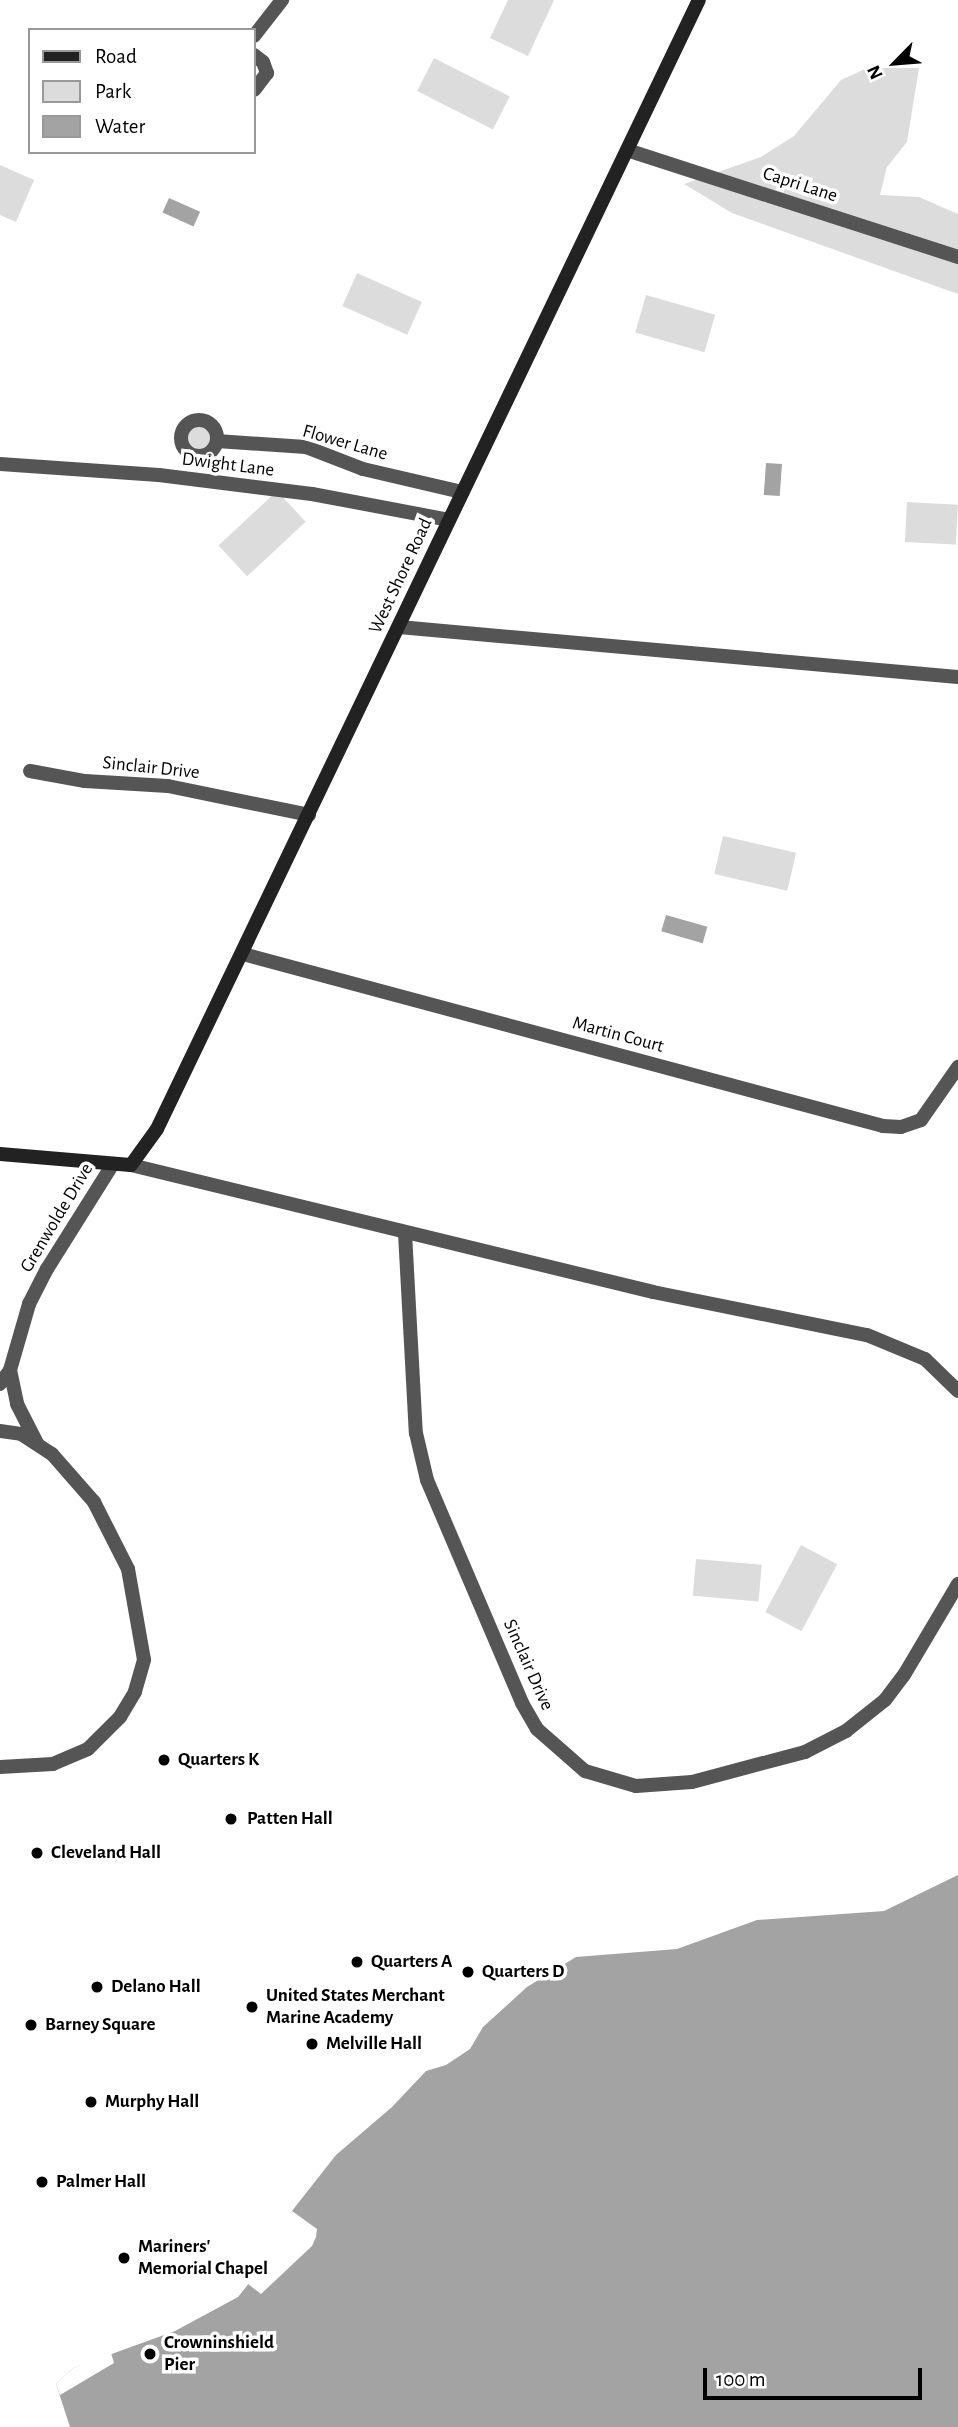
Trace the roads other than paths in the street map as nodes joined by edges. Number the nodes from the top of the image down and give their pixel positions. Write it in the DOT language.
graph roads {
  1 [pos="282,0"];
  2 [pos="699,0"];
  3 [pos="256,33"];
  4 [pos="256,57"];
  5 [pos="256,88"];
  6 [pos="630,150"];
  7 [pos="958,257"];
  8 [pos="217,441"];
  9 [pos="0,464"];
  10 [pos="462,492"];
  11 [pos="449,520"];
  12 [pos="399,627"];
  13 [pos="958,677"];
  14 [pos="30,771"];
  15 [pos="309,815"];
  16 [pos="243,954"];
  17 [pos="958,1068"];
  18 [pos="0,1154"];
  19 [pos="131,1165"];
  20 [pos="111,1167"];
  21 [pos="405,1233"];
  22 [pos="9,1370"];
  23 [pos="0,1384"];
  24 [pos="958,1391"];
  25 [pos="0,1431"];
  26 [pos="37,1443"];
  27 [pos="958,1584"];
  28 [pos="0,1767"];
  1 -- 3 [label="street"];
  2 -- 6 [label="main road, West Shore Road"];
  4 -- 5 [label="street"];
  6 -- 7 [label="street, Capri Lane"];
  6 -- 10 [label="main road, West Shore Road"];
  8 -- 10 [label="street, Flower Lane"];
  9 -- 11 [label="street, Dwight Lane"];
  10 -- 11 [label="main road, West Shore Road"];
  11 -- 12 [label="main road, West Shore Road"];
  12 -- 13 [label="street"];
  12 -- 15 [label="main road, West Shore Road"];
  14 -- 15 [label="street, Sinclair Drive"];
  15 -- 16 [label="main road, West Shore Road"];
  16 -- 17 [label="street, Martin Court"];
  16 -- 19 [label="main road, West Shore Road"];
  18 -- 20 [label="main road"];
  19 -- 20 [label="main road"];
  19 -- 21 [label="street"];
  20 -- 22 [label="street, Grenwolde Drive"];
  21 -- 24 [label="street"];
  21 -- 27 [label="street, Sinclair Drive"];
  22 -- 23 [label="street, Grenwolde Drive"];
  22 -- 26 [label="street"];
  25 -- 26 [label="street"];
  26 -- 28 [label="street"];
}
